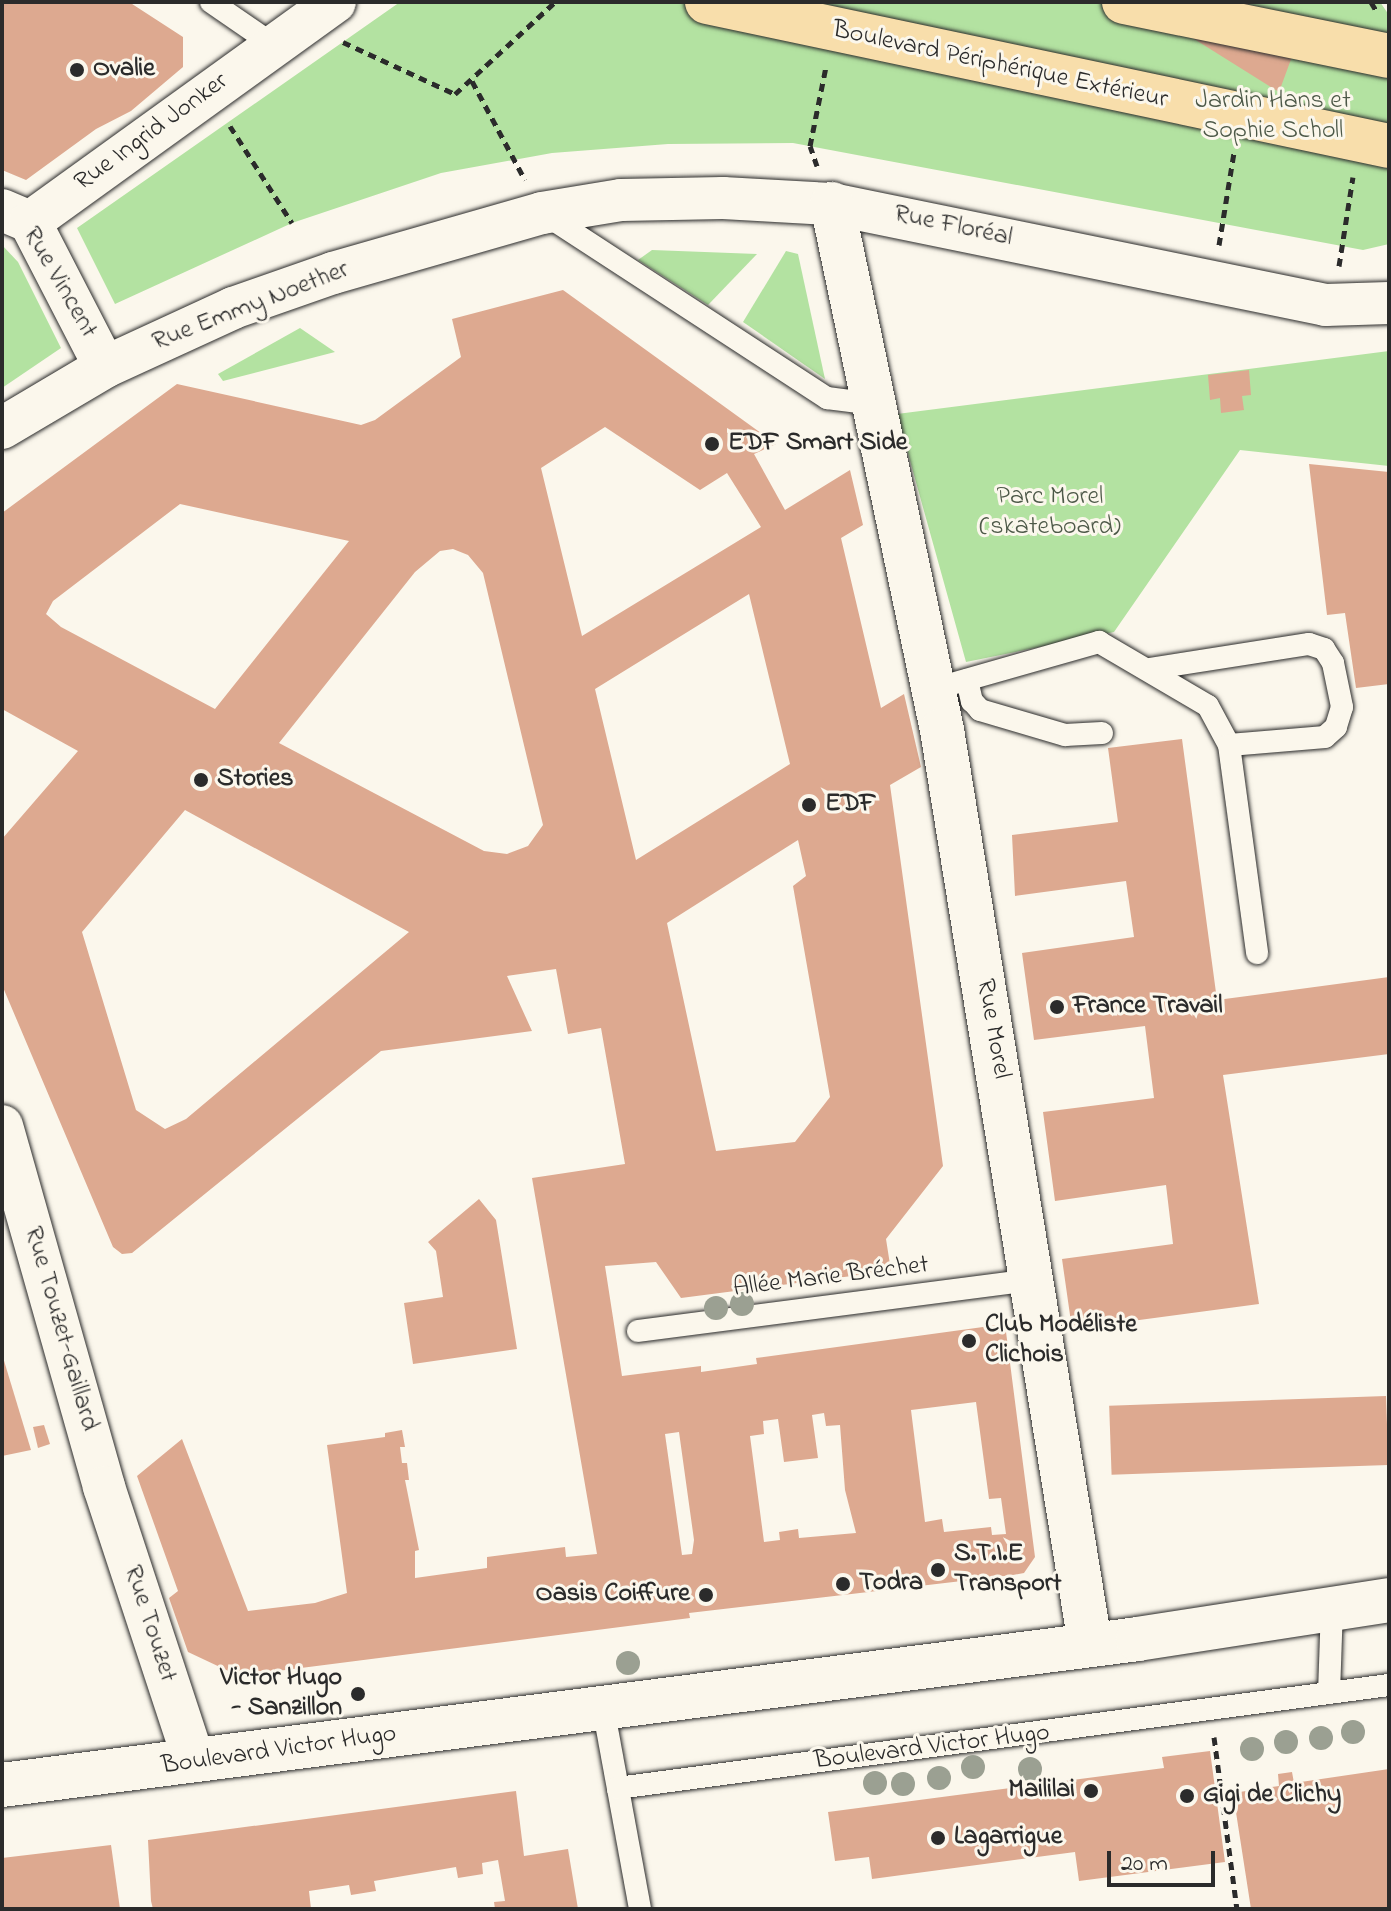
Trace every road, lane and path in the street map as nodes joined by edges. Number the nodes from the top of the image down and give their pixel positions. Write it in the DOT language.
graph roads {
  1 [pos="211,2"];
  2 [pos="555,2"];
  3 [pos="707,2"];
  4 [pos="1124,2"];
  5 [pos="327,8"];
  6 [pos="275,46"];
  7 [pos="1389,56"];
  8 [pos="827,62"];
  9 [pos="472,81"];
  10 [pos="229,125"];
  11 [pos="1389,146"];
  12 [pos="832,204"];
  13 [pos="16,216"];
  14 [pos="528,217"];
  15 [pos="292,223"];
  16 [pos="1389,303"];
  17 [pos="105,367"];
  18 [pos="874,411"];
  19 [pos="2,428"];
  20 [pos="1149,669"];
  21 [pos="950,685"];
  22 [pos="1102,733"];
  23 [pos="1229,745"];
  24 [pos="1257,953"];
  25 [pos="2,1129"];
  26 [pos="1031,1280"];
  27 [pos="638,1331"];
  28 [pos="104,1487"];
  29 [pos="1389,1600"];
  30 [pos="1332,1608"];
  31 [pos="1090,1644"];
  32 [pos="1389,1685"];
  33 [pos="1329,1693"];
  34 [pos="603,1707"];
  35 [pos="1211,1712"];
  36 [pos="194,1761"];
  37 [pos="2,1785"];
  38 [pos="618,1788"];
  39 [pos="640,1909"];
  40 [pos="1237,1909"];
  1 -- 6 [label="lane"];
  2 -- 9 [label="path"];
  3 -- 11 [label="highway, Boulevard Périphérique Extérieur, bridge"];
  4 -- 7 [label="highway, bridge"];
  5 -- 6 [label="street, Rue Ingrid Jonker"];
  5 -- 9 [label="path"];
  6 -- 13 [label="street, Rue Ingrid Jonker"];
  8 -- 12 [label="path"];
  9 -- 14 [label="path"];
  10 -- 15 [label="path"];
  12 -- 14 [label="street, Rue Floréal"];
  12 -- 16 [label="street, Rue Floréal"];
  12 -- 18 [label="street, Rue Morel"];
  13 -- 17 [label="street, Rue Vincent"];
  14 -- 17 [label="street, Rue Emmy Noether"];
  14 -- 18 [label="lane"];
  17 -- 19 [label="street, Rue Emmy Noether"];
  18 -- 21 [label="street, Rue Morel"];
  20 -- 21 [label="lane"];
  20 -- 23 [label="lane"];
  20 -- 23 [label="lane"];
  21 -- 22 [label="lane"];
  21 -- 26 [label="street, Rue Morel"];
  23 -- 24 [label="lane"];
  25 -- 28 [label="street, Rue Touzet-Gaillard"];
  26 -- 27 [label="lane, Allée Marie Bréchet"];
  26 -- 31 [label="street, Rue Morel"];
  28 -- 36 [label="street, Rue Touzet"];
  29 -- 30 [label="street, Boulevard Victor Hugo"];
  30 -- 31 [label="street, Boulevard Victor Hugo"];
  30 -- 33 [label="lane"];
  31 -- 34 [label="street, Boulevard Victor Hugo"];
  32 -- 33 [label="lane, Boulevard Victor Hugo"];
  33 -- 35 [label="lane, Boulevard Victor Hugo"];
  34 -- 36 [label="street, Boulevard Victor Hugo"];
  34 -- 38 [label="lane"];
  35 -- 38 [label="lane, Boulevard Victor Hugo"];
  35 -- 40 [label="path"];
  36 -- 37 [label="street, Boulevard Victor Hugo"];
  38 -- 39 [label="lane"];
}
